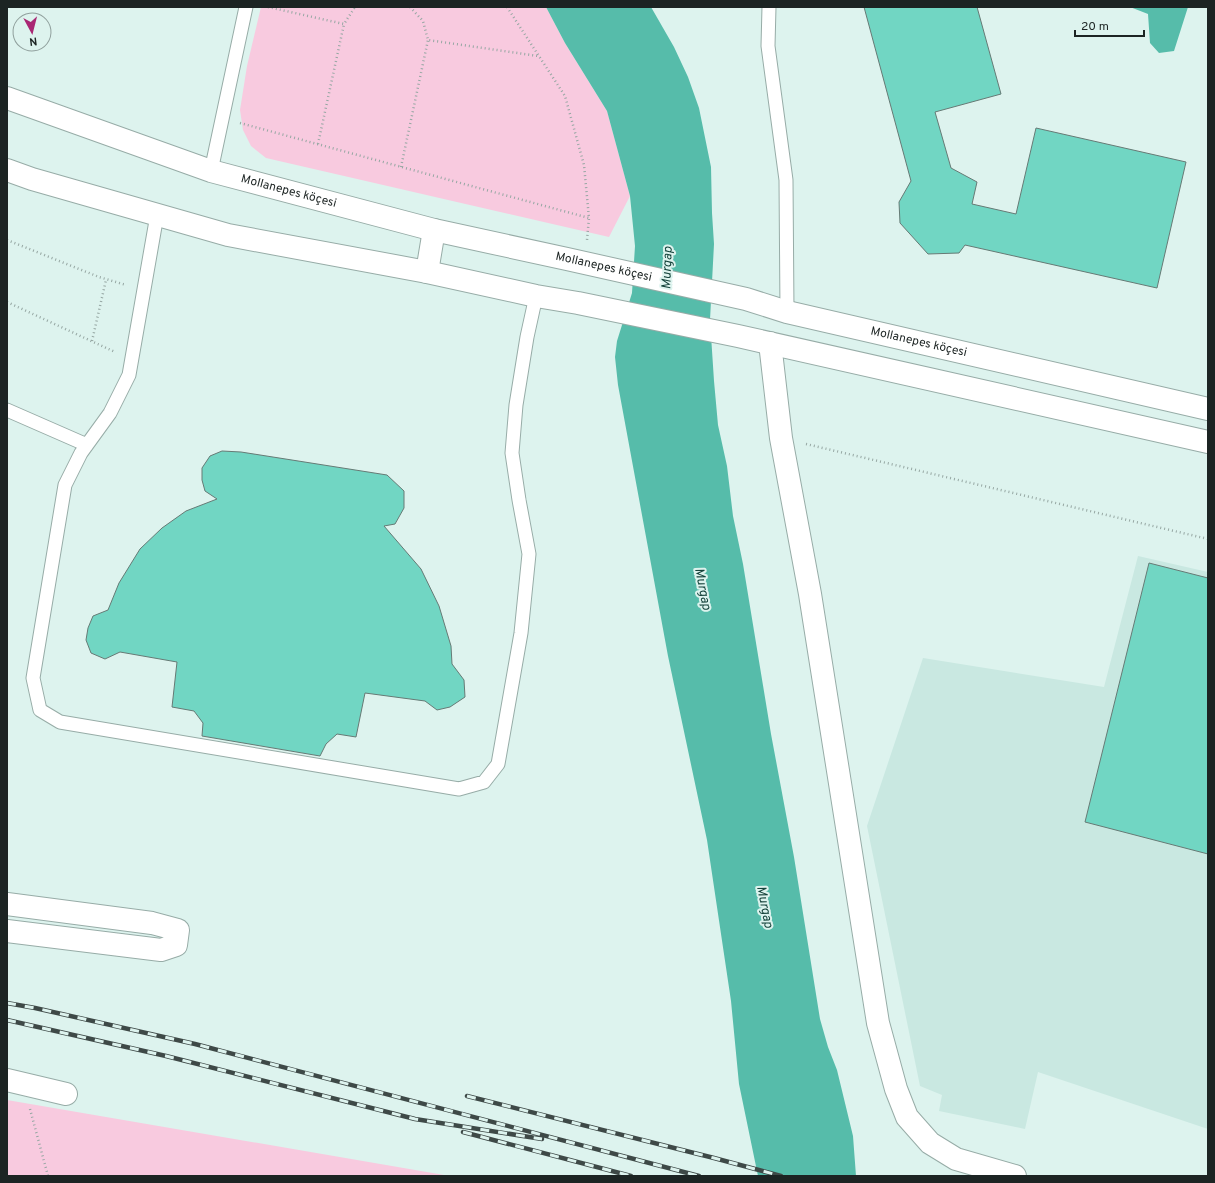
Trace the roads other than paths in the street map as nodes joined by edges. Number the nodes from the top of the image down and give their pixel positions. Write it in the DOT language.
graph roads {
  1 [pos="246,7"];
  2 [pos="769,7"];
  3 [pos="7,98"];
  4 [pos="7,170"];
  5 [pos="211,171"];
  6 [pos="157,215"];
  7 [pos="434,230"];
  8 [pos="427,272"];
  9 [pos="536,296"];
  10 [pos="787,312"];
  11 [pos="770,343"];
  12 [pos="1208,409"];
  13 [pos="7,410"];
  14 [pos="1208,442"];
  15 [pos="87,445"];
  16 [pos="7,904"];
  17 [pos="7,931"];
  18 [pos="15,1082"];
  19 [pos="66,1094"];
  20 [pos="1015,1176"];
  1 -- 5 [label="lane"];
  2 -- 10 [label="lane"];
  3 -- 5 [label="street, Mollanepes köçesi"];
  4 -- 6 [label="street"];
  5 -- 7 [label="street, Mollanepes köçesi"];
  6 -- 8 [label="street"];
  6 -- 15 [label="lane"];
  7 -- 8 [label="street"];
  7 -- 10 [label="street, Mollanepes köçesi"];
  8 -- 9 [label="street"];
  9 -- 11 [label="street"];
  9 -- 15 [label="lane"];
  10 -- 12 [label="street, Mollanepes köçesi"];
  11 -- 14 [label="street"];
  11 -- 20 [label="street"];
  13 -- 15 [label="lane"];
  16 -- 17 [label="street"];
  18 -- 19 [label="street"];
}
